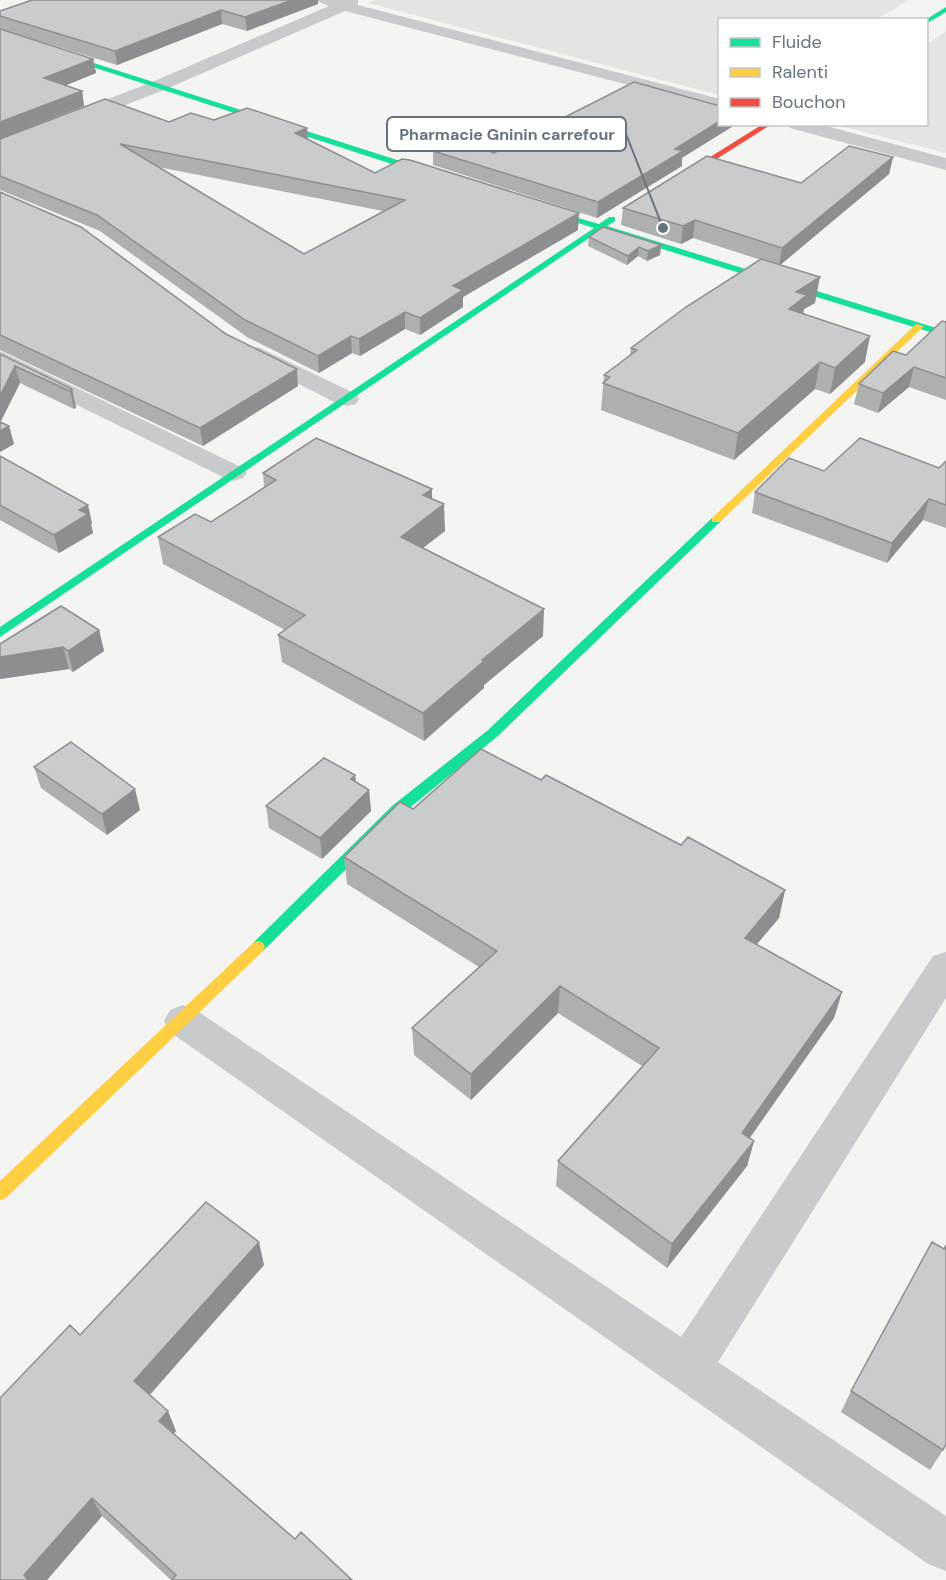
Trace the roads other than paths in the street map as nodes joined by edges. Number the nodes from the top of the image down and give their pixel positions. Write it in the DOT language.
graph roads {
  1 [pos="322,0"];
  2 [pos="350,3"];
  3 [pos="946,9"];
  4 [pos="928,21"];
  5 [pos="0,35"];
  6 [pos="158,86"];
  7 [pos="718,103"];
  8 [pos="766,126"];
  9 [pos="804,126"];
  10 [pos="0,148"];
  11 [pos="946,164"];
  12 [pos="452,180"];
  13 [pos="659,191"];
  14 [pos="520,202"];
  15 [pos="629,209"];
  16 [pos="599,227"];
  17 [pos="919,326"];
  18 [pos="946,334"];
  19 [pos="238,344"];
  20 [pos="0,358"];
  21 [pos="348,399"];
  22 [pos="234,473"];
  23 [pos="0,633"];
  24 [pos="946,967"];
  25 [pos="183,1021"];
  26 [pos="0,1192"];
  27 [pos="688,1366"];
  28 [pos="946,1546"];
  1 -- 2 [label="street"];
  2 -- 6 [label="street"];
  2 -- 7 [label="street"];
  3 -- 4 [label="street"];
  5 -- 6 [label="street"];
  6 -- 10 [label="street"];
  6 -- 12 [label="street"];
  8 -- 13 [label="street"];
  9 -- 11 [label="street"];
  14 -- 16 [label="street"];
  15 -- 16 [label="street"];
  16 -- 17 [label="street"];
  16 -- 21 [label="street"];
  17 -- 18 [label="street"];
  17 -- 25 [label="street"];
  19 -- 21 [label="street"];
  20 -- 22 [label="street"];
  21 -- 22 [label="street"];
  22 -- 23 [label="street"];
  24 -- 27 [label="street"];
  25 -- 26 [label="street"];
  25 -- 27 [label="street"];
  27 -- 28 [label="street"];
}
